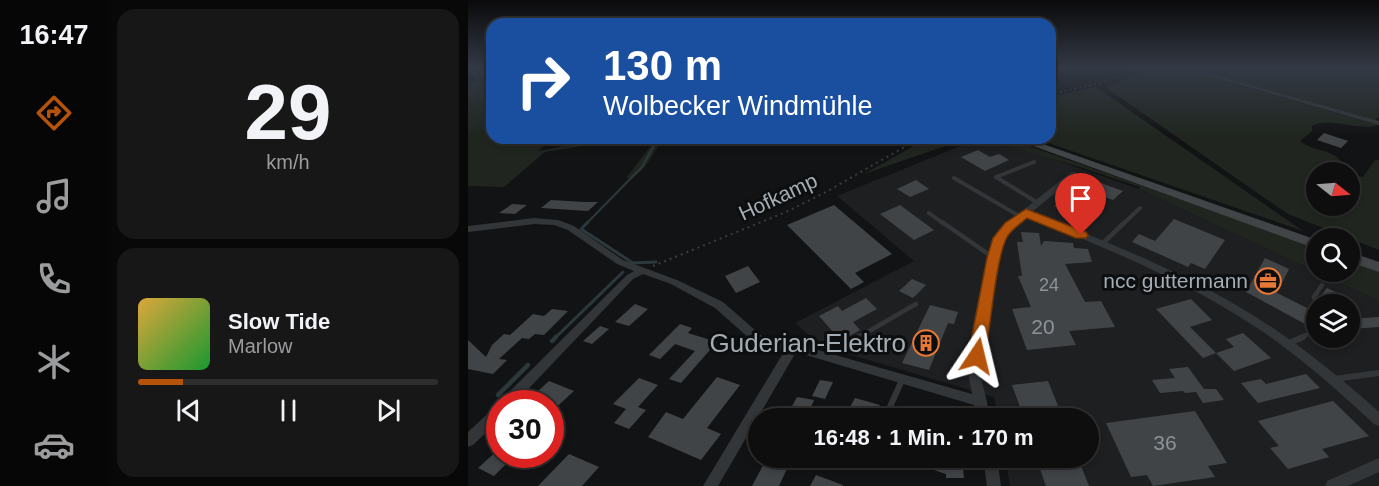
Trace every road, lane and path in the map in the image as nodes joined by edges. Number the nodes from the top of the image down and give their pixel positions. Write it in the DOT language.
graph roads {
  1 [pos="1261,90"];
  2 [pos="1379,123"];
  3 [pos="910,144"];
  4 [pos="1033,144"];
  5 [pos="1034,162"];
  6 [pos="1074,174"];
  7 [pos="954,178"];
  8 [pos="1038,203"];
  9 [pos="1140,208"];
  10 [pos="929,213"];
  11 [pos="1023,215"];
  12 [pos="468,229"];
  13 [pos="1306,241"];
  14 [pos="1102,244"];
  15 [pos="994,258"];
  16 [pos="1360,260"];
  17 [pos="1379,267"];
  18 [pos="642,270"];
  19 [pos="1322,285"];
  20 [pos="1315,294"];
  21 [pos="916,304"];
  22 [pos="1306,335"];
  23 [pos="1287,344"];
  24 [pos="793,347"];
  25 [pos="829,358"];
  26 [pos="1379,373"];
  27 [pos="902,379"];
  28 [pos="1334,379"];
  29 [pos="519,390"];
  30 [pos="981,402"];
  31 [pos="889,408"];
  32 [pos="982,408"];
  33 [pos="1379,420"];
  34 [pos="486,424"];
  35 [pos="468,441"];
  36 [pos="1379,465"];
  37 [pos="991,468"];
  38 [pos="710,486"];
  39 [pos="994,486"];
  40 [pos="1332,486"];
  1 -- 2 [label="street"];
  3 -- 18 [label="path, Hofkamp"];
  4 -- 13 [label="main road"];
  5 -- 8 [label="lane"];
  6 -- 8 [label="street"];
  7 -- 11 [label="lane"];
  8 -- 11 [label="street"];
  9 -- 14 [label="lane"];
  10 -- 15 [label="lane"];
  11 -- 14 [label="street"];
  11 -- 15 [label="street"];
  12 -- 18 [label="street"];
  14 -- 23 [label="street"];
  15 -- 30 [label="street"];
  16 -- 17 [label="main road"];
  18 -- 24 [label="street"];
  18 -- 29 [label="street"];
  19 -- 20 [label="lane"];
  21 -- 25 [label="lane"];
  22 -- 23 [label="lane"];
  23 -- 28 [label="street"];
  24 -- 25 [label="street"];
  24 -- 38 [label="street"];
  25 -- 27 [label="street"];
  26 -- 28 [label="lane"];
  27 -- 30 [label="street"];
  27 -- 31 [label="lane"];
  28 -- 33 [label="street"];
  30 -- 32 [label="street"];
  34 -- 35 [label="street"];
  36 -- 40 [label="street"];
  37 -- 39 [label="street"];
}
